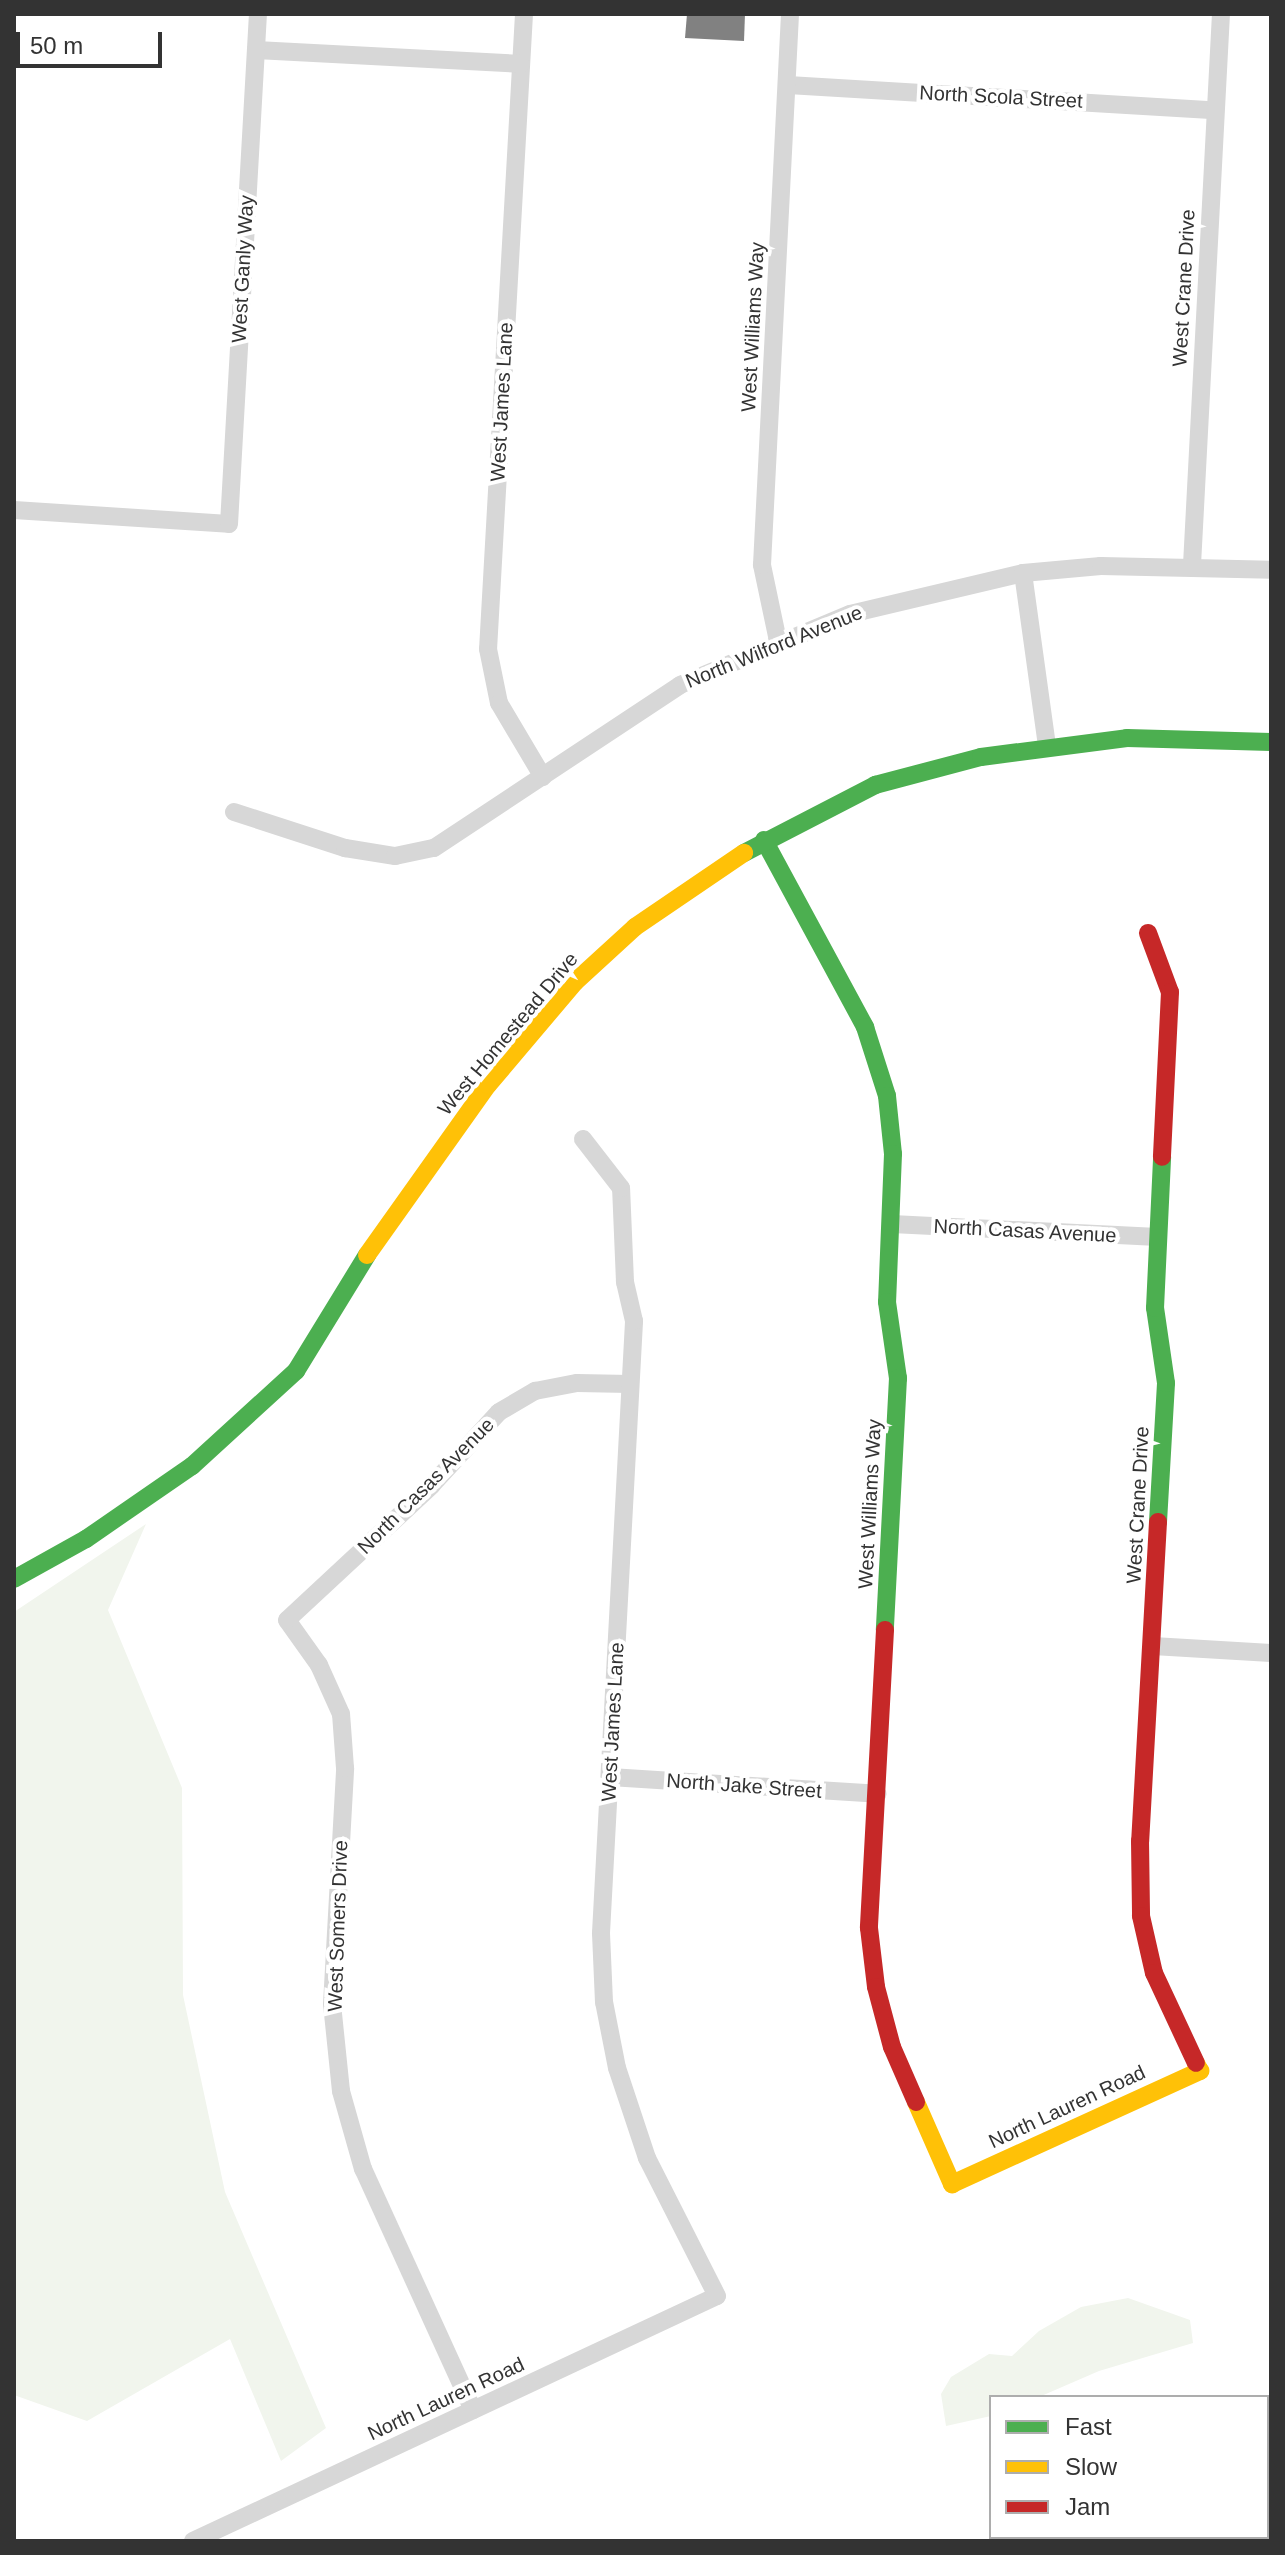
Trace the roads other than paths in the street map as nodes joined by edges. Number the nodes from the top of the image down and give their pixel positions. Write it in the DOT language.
graph roads {
  1 [pos="258,14"];
  2 [pos="524,14"];
  3 [pos="790,14"];
  4 [pos="1221,14"];
  5 [pos="256,50"];
  6 [pos="521,64"];
  7 [pos="788,85"];
  8 [pos="1215,110"];
  9 [pos="14,510"];
  10 [pos="1192,565"];
  11 [pos="1271,570"];
  12 [pos="1023,573"];
  13 [pos="778,641"];
  14 [pos="1271,742"];
  15 [pos="1047,745"];
  16 [pos="543,777"];
  17 [pos="234,812"];
  18 [pos="764,840"];
  19 [pos="1148,933"];
  20 [pos="583,1139"];
  21 [pos="892,1224"];
  22 [pos="1158,1237"];
  23 [pos="630,1384"];
  24 [pos="14,1579"];
  25 [pos="287,1620"];
  26 [pos="1153,1646"];
  27 [pos="1271,1653"];
  28 [pos="610,1777"];
  29 [pos="877,1794"];
  30 [pos="1200,2071"];
  31 [pos="952,2184"];
  32 [pos="717,2296"];
  33 [pos="473,2410"];
  34 [pos="193,2541"];
  1 -- 5 [label="street, West Ganly Way"];
  2 -- 6 [label="street, West James Lane"];
  3 -- 7 [label="street, West Williams Way"];
  4 -- 8 [label="street, West Crane Drive"];
  5 -- 6 [label="street"];
  5 -- 9 [label="street, West Ganly Way"];
  6 -- 16 [label="street, West James Lane"];
  7 -- 8 [label="street, North Scola Street"];
  7 -- 13 [label="street, West Williams Way"];
  8 -- 10 [label="street, West Crane Drive"];
  10 -- 11 [label="street, North Wilford Avenue"];
  10 -- 12 [label="street, North Wilford Avenue"];
  12 -- 13 [label="street, North Wilford Avenue"];
  12 -- 15 [label="street"];
  13 -- 16 [label="street, North Wilford Avenue"];
  14 -- 15 [label="street, West Homestead Drive"];
  15 -- 18 [label="street, West Homestead Drive"];
  16 -- 17 [label="street, North Wilford Avenue"];
  18 -- 21 [label="street, West Williams Way"];
  18 -- 24 [label="street, West Homestead Drive"];
  19 -- 22 [label="street, West Crane Drive"];
  20 -- 23 [label="street, West James Lane"];
  21 -- 22 [label="street, North Casas Avenue"];
  21 -- 29 [label="street, West Williams Way"];
  22 -- 26 [label="street, West Crane Drive"];
  23 -- 25 [label="street, North Casas Avenue"];
  23 -- 28 [label="street, West James Lane"];
  25 -- 33 [label="street, West Somers Drive"];
  26 -- 27 [label="street"];
  26 -- 30 [label="street, West Crane Drive"];
  28 -- 29 [label="street, North Jake Street"];
  28 -- 32 [label="street, West James Lane"];
  29 -- 31 [label="street, West Williams Way"];
  30 -- 31 [label="street, North Lauren Road"];
  32 -- 33 [label="street, North Lauren Road"];
  33 -- 34 [label="street, North Lauren Road"];
}
